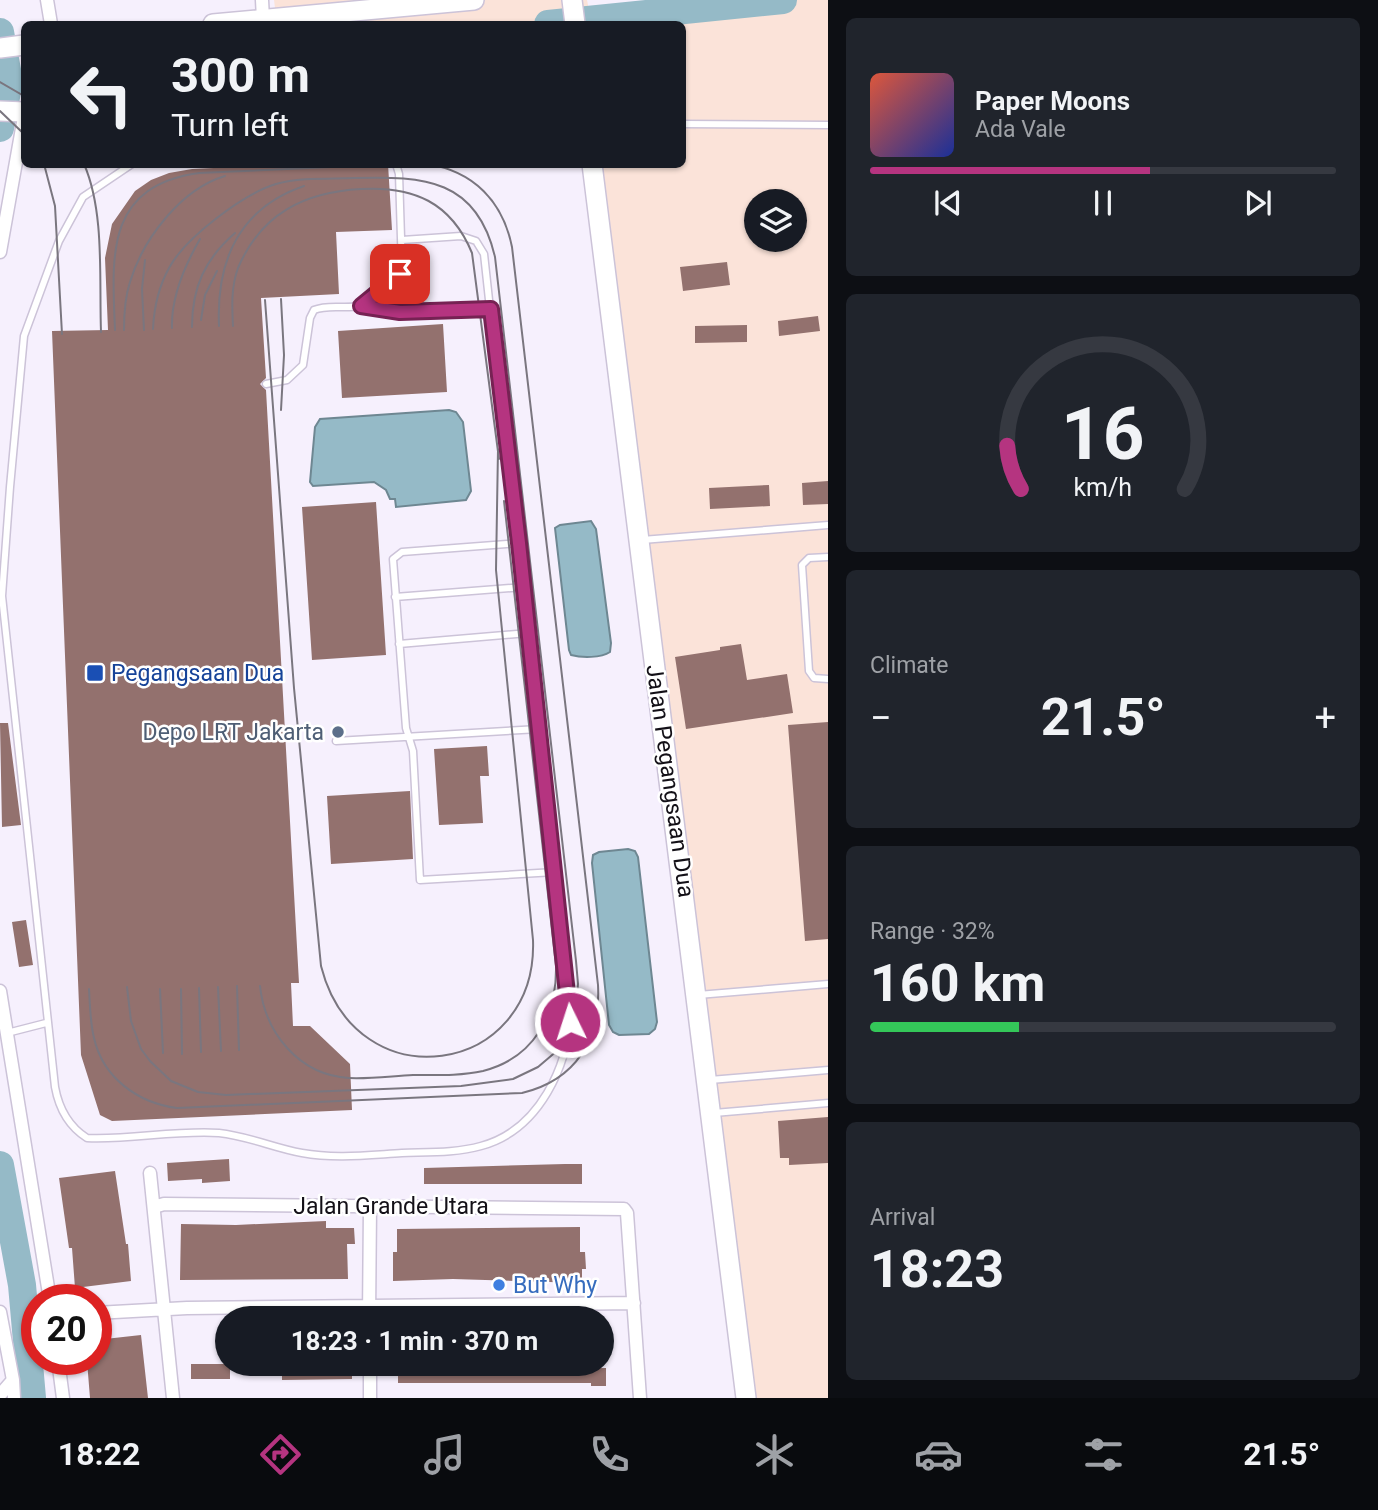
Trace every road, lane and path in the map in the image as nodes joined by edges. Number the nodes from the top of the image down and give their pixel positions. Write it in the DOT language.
graph roads {
  1 [pos="47,0"];
  2 [pos="474,0"];
  3 [pos="572,0"];
  4 [pos="262,10"];
  5 [pos="50,21"];
  6 [pos="224,21"];
  7 [pos="575,21"];
  8 [pos="21,45"];
  9 [pos="0,48"];
  10 [pos="14,113"];
  11 [pos="686,124"];
  12 [pos="828,125"];
  13 [pos="125,168"];
  14 [pos="397,168"];
  15 [pos="592,168"];
  16 [pos="402,240"];
  17 [pos="0,252"];
  18 [pos="361,306"];
  19 [pos="491,309"];
  20 [pos="266,384"];
  21 [pos="828,525"];
  22 [pos="638,540"];
  23 [pos="519,543"];
  24 [pos="828,556"];
  25 [pos="524,587"];
  26 [pos="1,596"];
  27 [pos="395,597"];
  28 [pos="528,633"];
  29 [pos="399,644"];
  30 [pos="828,679"];
  31 [pos="539,729"];
  32 [pos="408,737"];
  33 [pos="336,741"];
  34 [pos="555,872"];
  35 [pos="828,984"];
  36 [pos="0,991"];
  37 [pos="698,995"];
  38 [pos="47,1023"];
  39 [pos="7,1033"];
  40 [pos="828,1070"];
  41 [pos="708,1081"];
  42 [pos="828,1103"];
  43 [pos="712,1113"];
  44 [pos="150,1173"];
  45 [pos="153,1207"];
  46 [pos="370,1207"];
  47 [pos="47,1284"];
  48 [pos="634,1303"];
  49 [pos="369,1306"];
  50 [pos="546,1306"];
  51 [pos="163,1309"];
  52 [pos="215,1310"];
  53 [pos="0,1312"];
  54 [pos="112,1312"];
  55 [pos="60,1375"];
  56 [pos="370,1376"];
  57 [pos="13,1380"];
  58 [pos="0,1395"];
  59 [pos="14,1398"];
  60 [pos="63,1398"];
  61 [pos="173,1398"];
  62 [pos="370,1398"];
  63 [pos="640,1398"];
  64 [pos="746,1398"];
  1 -- 5 [label="street"];
  2 -- 4 [label="main road"];
  3 -- 7 [label="main road"];
  4 -- 6 [label="main road"];
  8 -- 9 [label="main road"];
  10 -- 17 [label="street"];
  11 -- 12 [label="lane"];
  13 -- 26 [label="lane"];
  14 -- 16 [label="lane"];
  15 -- 22 [label="main road, Jalan Pegangsaan Dua"];
  16 -- 18 [label="lane"];
  16 -- 19 [label="lane"];
  18 -- 19 [label="lane"];
  18 -- 20 [label="lane"];
  19 -- 23 [label="lane"];
  21 -- 22 [label="lane"];
  22 -- 37 [label="main road, Jalan Pegangsaan Dua"];
  23 -- 25 [label="lane"];
  23 -- 27 [label="lane"];
  24 -- 30 [label="lane"];
  25 -- 27 [label="lane"];
  25 -- 28 [label="lane"];
  26 -- 38 [label="lane"];
  27 -- 29 [label="lane"];
  28 -- 29 [label="lane"];
  28 -- 31 [label="lane"];
  29 -- 32 [label="lane"];
  31 -- 32 [label="lane"];
  31 -- 34 [label="lane"];
  32 -- 33 [label="lane"];
  32 -- 34 [label="lane"];
  34 -- 38 [label="lane"];
  35 -- 37 [label="lane"];
  36 -- 39 [label="street"];
  37 -- 41 [label="main road, Jalan Pegangsaan Dua"];
  38 -- 39 [label="lane"];
  39 -- 47 [label="street"];
  40 -- 41 [label="lane"];
  41 -- 43 [label="main road, Jalan Pegangsaan Dua"];
  42 -- 43 [label="lane"];
  43 -- 64 [label="main road, Jalan Pegangsaan Dua"];
  44 -- 45 [label="street"];
  45 -- 46 [label="street, Jalan Grande Utara"];
  45 -- 51 [label="street"];
  46 -- 48 [label="street, Jalan Grande Utara"];
  46 -- 49 [label="street"];
  48 -- 50 [label="street"];
  48 -- 63 [label="street"];
  51 -- 52 [label="street"];
  51 -- 54 [label="street"];
  51 -- 61 [label="street"];
  53 -- 57 [label="street"];
  55 -- 60 [label="street"];
  56 -- 62 [label="street"];
  57 -- 58 [label="street"];
  57 -- 59 [label="street"];
}
